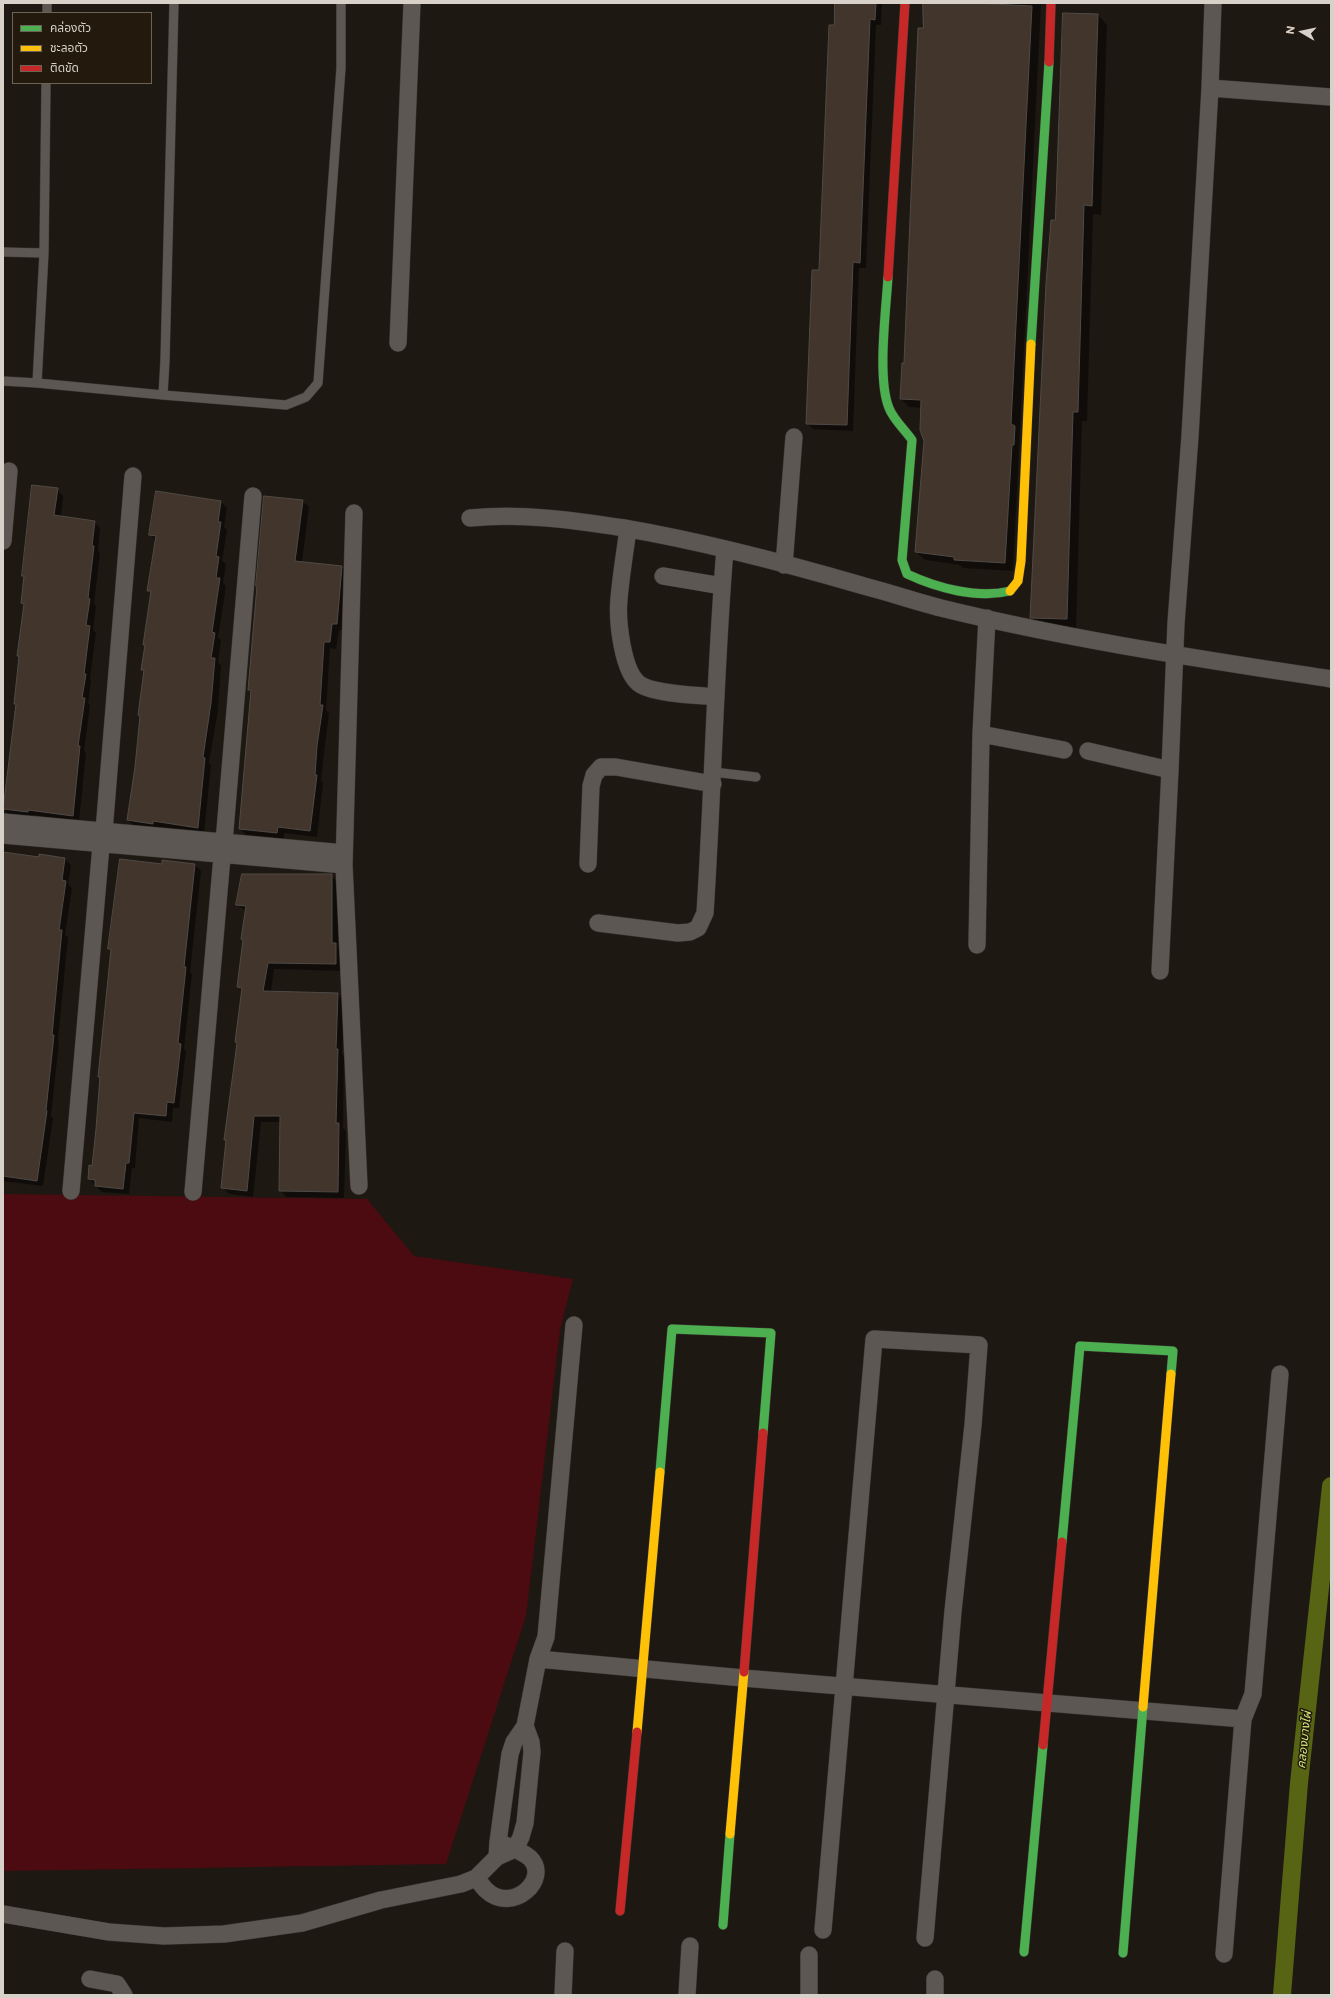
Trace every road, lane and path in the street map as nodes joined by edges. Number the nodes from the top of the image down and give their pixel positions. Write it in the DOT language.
graph roads {
  1 [pos="174,3"];
  2 [pos="341,3"];
  3 [pos="412,3"];
  4 [pos="905,3"];
  5 [pos="1051,3"];
  6 [pos="1213,3"];
  7 [pos="46,84"];
  8 [pos="1210,88"];
  9 [pos="1331,97"];
  10 [pos="3,252"];
  11 [pos="44,253"];
  12 [pos="398,343"];
  13 [pos="3,381"];
  14 [pos="37,383"];
  15 [pos="163,395"];
  16 [pos="794,438"];
  17 [pos="9,471"];
  18 [pos="133,476"];
  19 [pos="252,496"];
  20 [pos="354,512"];
  21 [pos="470,518"];
  22 [pos="628,529"];
  23 [pos="3,541"];
  24 [pos="725,548"];
  25 [pos="784,565"];
  26 [pos="663,576"];
  27 [pos="722,586"];
  28 [pos="987,618"];
  29 [pos="1175,655"];
  30 [pos="1331,679"];
  31 [pos="716,697"];
  32 [pos="981,734"];
  33 [pos="1064,750"];
  34 [pos="1088,751"];
  35 [pos="1170,770"];
  36 [pos="756,777"];
  37 [pos="713,778"];
  38 [pos="3,822"];
  39 [pos="3,835"];
  40 [pos="103,837"];
  41 [pos="223,848"];
  42 [pos="344,859"];
  43 [pos="588,864"];
  44 [pos="598,923"];
  45 [pos="977,945"];
  46 [pos="1160,971"];
  47 [pos="359,1186"];
  48 [pos="71,1192"];
  49 [pos="193,1192"];
  50 [pos="574,1325"];
  51 [pos="1280,1374"];
  52 [pos="538,1659"];
  53 [pos="643,1667"];
  54 [pos="742,1678"];
  55 [pos="845,1687"];
  56 [pos="947,1694"];
  57 [pos="1048,1704"];
  58 [pos="1144,1712"];
  59 [pos="1243,1719"];
  60 [pos="525,1726"];
  61 [pos="498,1849"];
  62 [pos="515,1849"];
  63 [pos="476,1878"];
  64 [pos="620,1911"];
  65 [pos="3,1914"];
  66 [pos="723,1925"];
  67 [pos="823,1930"];
  68 [pos="925,1938"];
  69 [pos="690,1946"];
  70 [pos="565,1951"];
  71 [pos="1024,1952"];
  72 [pos="1123,1953"];
  73 [pos="1224,1954"];
  74 [pos="809,1955"];
  75 [pos="90,1979"];
  76 [pos="124,1995"];
  77 [pos="563,1995"];
  78 [pos="687,1995"];
  79 [pos="808,1995"];
  1 -- 15 [label="lane"];
  2 -- 15 [label="lane"];
  3 -- 12 [label="street"];
  4 -- 5 [label="street"];
  6 -- 8 [label="street"];
  7 -- 11 [label="lane"];
  8 -- 9 [label="street"];
  8 -- 29 [label="street"];
  10 -- 11 [label="lane"];
  11 -- 14 [label="lane"];
  13 -- 14 [label="lane"];
  14 -- 15 [label="lane"];
  16 -- 25 [label="street"];
  17 -- 23 [label="street"];
  18 -- 40 [label="street"];
  19 -- 41 [label="street"];
  20 -- 42 [label="street"];
  21 -- 22 [label="street"];
  22 -- 24 [label="street"];
  22 -- 31 [label="street"];
  24 -- 25 [label="street"];
  24 -- 27 [label="street"];
  25 -- 28 [label="street"];
  26 -- 27 [label="street"];
  27 -- 31 [label="street"];
  28 -- 29 [label="street"];
  28 -- 32 [label="street"];
  29 -- 30 [label="street"];
  29 -- 35 [label="street"];
  31 -- 37 [label="street"];
  32 -- 33 [label="street"];
  32 -- 45 [label="street"];
  34 -- 35 [label="street"];
  35 -- 46 [label="street"];
  36 -- 37 [label="lane"];
  37 -- 43 [label="street"];
  37 -- 44 [label="street"];
  38 -- 40 [label="street"];
  39 -- 40 [label="street"];
  40 -- 41 [label="street"];
  40 -- 48 [label="street"];
  41 -- 42 [label="street"];
  41 -- 49 [label="street"];
  42 -- 47 [label="street"];
  50 -- 52 [label="street"];
  51 -- 59 [label="street"];
  52 -- 53 [label="street"];
  52 -- 60 [label="street"];
  53 -- 54 [label="street"];
  53 -- 54 [label="street"];
  53 -- 64 [label="street"];
  54 -- 55 [label="street"];
  54 -- 66 [label="street"];
  55 -- 56 [label="street"];
  55 -- 56 [label="street"];
  55 -- 67 [label="street"];
  56 -- 57 [label="street"];
  56 -- 68 [label="street"];
  57 -- 58 [label="street"];
  57 -- 58 [label="street"];
  57 -- 71 [label="street"];
  58 -- 59 [label="street"];
  58 -- 72 [label="street"];
  59 -- 73 [label="street"];
  60 -- 61 [label="street"];
  60 -- 62 [label="street"];
  61 -- 62 [label="street"];
  61 -- 63 [label="street"];
  62 -- 63 [label="street"];
  63 -- 65 [label="street"];
  69 -- 78 [label="street"];
  70 -- 77 [label="street"];
  74 -- 79 [label="street"];
  75 -- 76 [label="street"];
}
